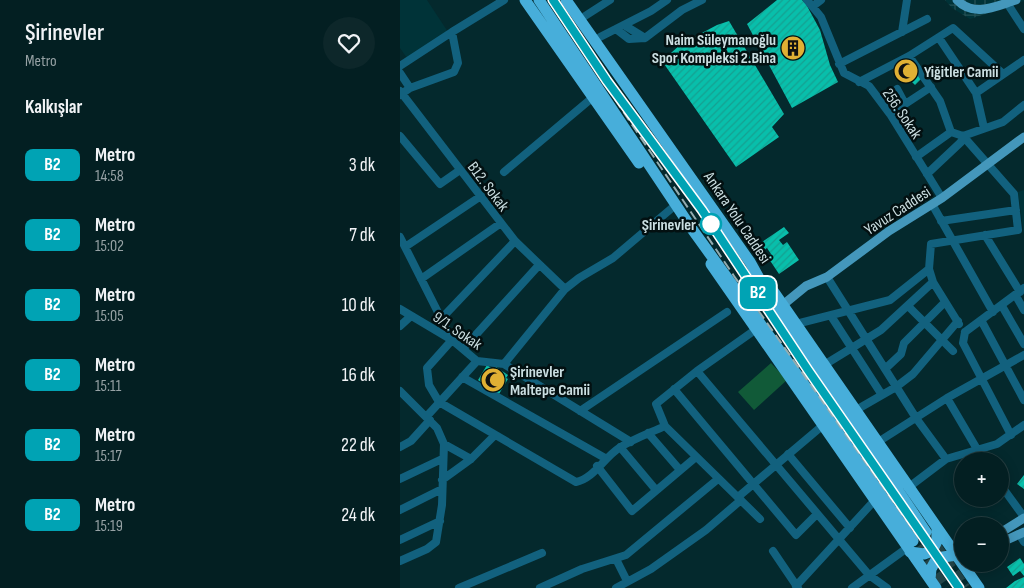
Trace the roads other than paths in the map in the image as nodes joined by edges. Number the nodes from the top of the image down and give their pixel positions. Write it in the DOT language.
graph roads {
  1 [pos="504,0"];
  2 [pos="525,0"];
  3 [pos="539,0"];
  4 [pos="566,0"];
  5 [pos="574,0"];
  6 [pos="610,0"];
  7 [pos="667,0"];
  8 [pos="702,0"];
  9 [pos="821,0"];
  10 [pos="907,0"];
  11 [pos="957,0"];
  12 [pos="1012,1"];
  13 [pos="810,3"];
  14 [pos="585,16"];
  15 [pos="927,19"];
  16 [pos="1021,20"];
  17 [pos="624,25"];
  18 [pos="616,29"];
  19 [pos="1024,29"];
  20 [pos="452,32"];
  21 [pos="902,32"];
  22 [pos="600,37"];
  23 [pos="646,38"];
  24 [pos="939,38"];
  25 [pos="909,56"];
  26 [pos="1024,60"];
  27 [pos="839,64"];
  28 [pos="400,66"];
  29 [pos="400,74"];
  30 [pos="1002,74"];
  31 [pos="859,82"];
  32 [pos="931,87"];
  33 [pos="410,88"];
  34 [pos="897,89"];
  35 [pos="401,93"];
  36 [pos="976,93"];
  37 [pos="592,98"];
  38 [pos="905,104"];
  39 [pos="1024,105"];
  40 [pos="890,114"];
  41 [pos="984,128"];
  42 [pos="951,132"];
  43 [pos="400,136"];
  44 [pos="963,136"];
  45 [pos="1024,137"];
  46 [pos="916,158"];
  47 [pos="988,165"];
  48 [pos="460,170"];
  49 [pos="504,172"];
  50 [pos="927,174"];
  51 [pos="696,184"];
  52 [pos="481,196"];
  53 [pos="942,198"];
  54 [pos="932,204"];
  55 [pos="672,208"];
  56 [pos="1016,210"];
  57 [pos="941,221"];
  58 [pos="501,223"];
  59 [pos="695,233"];
  60 [pos="985,235"];
  61 [pos="400,237"];
  62 [pos="515,241"];
  63 [pos="951,241"];
  64 [pos="405,247"];
  65 [pos="750,262"];
  66 [pos="539,266"];
  67 [pos="929,269"];
  68 [pos="827,277"];
  69 [pos="421,279"];
  70 [pos="933,282"];
  71 [pos="565,289"];
  72 [pos="1020,292"];
  73 [pos="945,302"];
  74 [pos="784,304"];
  75 [pos="908,306"];
  76 [pos="1002,306"];
  77 [pos="400,309"];
  78 [pos="1024,310"];
  79 [pos="727,312"];
  80 [pos="849,312"];
  81 [pos="992,312"];
  82 [pos="411,316"];
  83 [pos="831,316"];
  84 [pos="442,319"];
  85 [pos="981,320"];
  86 [pos="958,321"];
  87 [pos="924,323"];
  88 [pos="796,324"];
  89 [pos="400,326"];
  90 [pos="755,330"];
  91 [pos="965,332"];
  92 [pos="866,339"];
  93 [pos="452,340"];
  94 [pos="941,340"];
  95 [pos="1024,344"];
  96 [pos="852,348"];
  97 [pos="463,349"];
  98 [pos="953,351"];
  99 [pos="1024,355"];
  100 [pos="476,361"];
  101 [pos="504,364"];
  102 [pos="824,365"];
  103 [pos="1006,365"];
  104 [pos="885,369"];
  105 [pos="697,371"];
  106 [pos="462,377"];
  107 [pos="982,378"];
  108 [pos="896,387"];
  109 [pos="674,389"];
  110 [pos="401,395"];
  111 [pos="882,395"];
  112 [pos="947,398"];
  113 [pos="1024,400"];
  114 [pos="439,402"];
  115 [pos="856,410"];
  116 [pos="580,411"];
  117 [pos="429,418"];
  118 [pos="916,418"];
  119 [pos="1024,425"];
  120 [pos="665,426"];
  121 [pos="822,426"];
  122 [pos="648,433"];
  123 [pos="495,435"];
  124 [pos="1011,435"];
  125 [pos="630,442"];
  126 [pos="878,442"];
  127 [pos="444,444"];
  128 [pos="400,447"];
  129 [pos="620,447"];
  130 [pos="976,451"];
  131 [pos="788,454"];
  132 [pos="696,457"];
  133 [pos="471,458"];
  134 [pos="605,458"];
  135 [pos="442,459"];
  136 [pos="946,459"];
  137 [pos="775,465"];
  138 [pos="598,466"];
  139 [pos="680,470"];
  140 [pos="400,479"];
  141 [pos="718,479"];
  142 [pos="442,480"];
  143 [pos="753,484"];
  144 [pos="909,487"];
  145 [pos="442,489"];
  146 [pos="656,490"];
  147 [pos="1009,497"];
  148 [pos="740,498"];
  149 [pos="874,502"];
  150 [pos="400,510"];
  151 [pos="817,514"];
  152 [pos="1024,518"];
  153 [pos="760,519"];
  154 [pos="440,522"];
  155 [pos="1009,527"];
  156 [pos="850,528"];
  157 [pos="932,530"];
  158 [pos="1022,536"];
  159 [pos="840,538"];
  160 [pos="400,540"];
  161 [pos="1009,540"];
  162 [pos="910,547"];
  163 [pos="954,549"];
  164 [pos="773,551"];
  165 [pos="542,552"];
  166 [pos="954,554"];
  167 [pos="616,559"];
  168 [pos="400,561"];
  169 [pos="969,572"];
  170 [pos="971,572"];
  171 [pos="869,575"];
  172 [pos="626,581"];
  173 [pos="558,584"];
  174 [pos="933,584"];
  175 [pos="797,587"];
  176 [pos="855,587"];
  177 [pos="459,588"];
  178 [pos="540,588"];
  179 [pos="616,588"];
  180 [pos="887,588"];
  181 [pos="964,588"];
  182 [pos="979,588"];
  1 -- 20 [label="street"];
  2 -- 37 [label="highway"];
  3 -- 59 [label="highway"];
  4 -- 51 [label="highway, Ankara Yolu Caddesi"];
  5 -- 14 [label="highway"];
  6 -- 14 [label="street"];
  7 -- 17 [label="street"];
  8 -- 23 [label="street"];
  9 -- 13 [label="street"];
  10 -- 21 [label="street"];
  11 -- 12 [label="main road"];
  12 -- 16 [label="street"];
  13 -- 27 [label="street, 256. Sokak"];
  14 -- 22 [label="highway"];
  15 -- 21 [label="street"];
  16 -- 19 [label="street"];
  17 -- 18 [label="street"];
  17 -- 23 [label="street"];
  18 -- 22 [label="street"];
  18 -- 23 [label="street"];
  20 -- 28 [label="street"];
  20 -- 33 [label="street"];
  21 -- 27 [label="street"];
  22 -- 51 [label="highway"];
  24 -- 25 [label="street"];
  24 -- 30 [label="street"];
  24 -- 36 [label="street"];
  25 -- 31 [label="street"];
  25 -- 32 [label="street"];
  26 -- 30 [label="street"];
  27 -- 31 [label="street, 256. Sokak"];
  29 -- 33 [label="street"];
  30 -- 36 [label="street"];
  31 -- 40 [label="street, 256. Sokak"];
  32 -- 38 [label="street"];
  32 -- 42 [label="street"];
  33 -- 35 [label="street"];
  34 -- 38 [label="street"];
  35 -- 48 [label="street, B12. Sokak"];
  36 -- 41 [label="street"];
  37 -- 49 [label="street"];
  37 -- 55 [label="highway"];
  38 -- 40 [label="street"];
  39 -- 41 [label="street"];
  40 -- 46 [label="street, 256. Sokak"];
  41 -- 44 [label="street"];
  42 -- 44 [label="street"];
  42 -- 46 [label="street"];
  43 -- 48 [label="street"];
  44 -- 47 [label="street"];
  44 -- 50 [label="street"];
  45 -- 47 [label="main road, Yavuz Caddesi"];
  46 -- 50 [label="street, 256. Sokak"];
  47 -- 53 [label="main road, Yavuz Caddesi"];
  47 -- 56 [label="street"];
  48 -- 52 [label="street, B12. Sokak"];
  50 -- 53 [label="street, 256. Sokak"];
  51 -- 65 [label="highway, Ankara Yolu Caddesi"];
  52 -- 58 [label="street, B12. Sokak"];
  52 -- 64 [label="street"];
  53 -- 54 [label="main road, Yavuz Caddesi"];
  54 -- 57 [label="street"];
  54 -- 68 [label="main road, Yavuz Caddesi"];
  55 -- 59 [label="highway"];
  55 -- 71 [label="street"];
  56 -- 57 [label="street"];
  56 -- 60 [label="street"];
  57 -- 63 [label="street"];
  58 -- 62 [label="street, B12. Sokak"];
  58 -- 69 [label="street"];
  59 -- 90 [label="highway"];
  59 -- 162 [label="highway"];
  60 -- 63 [label="street"];
  60 -- 72 [label="street"];
  61 -- 64 [label="street"];
  62 -- 66 [label="street, B12. Sokak"];
  62 -- 84 [label="street"];
  63 -- 67 [label="street"];
  63 -- 81 [label="street"];
  64 -- 69 [label="street"];
  65 -- 74 [label="highway"];
  65 -- 157 [label="highway, Ankara Yolu Caddesi"];
  66 -- 71 [label="street, B12. Sokak"];
  66 -- 97 [label="street"];
  67 -- 70 [label="street"];
  67 -- 80 [label="street"];
  68 -- 74 [label="main road, Yavuz Caddesi"];
  68 -- 80 [label="street"];
  69 -- 84 [label="street"];
  70 -- 73 [label="street"];
  70 -- 75 [label="street"];
  71 -- 101 [label="street"];
  72 -- 76 [label="street"];
  72 -- 78 [label="street"];
  73 -- 86 [label="street"];
  73 -- 87 [label="street"];
  74 -- 88 [label="highway"];
  75 -- 87 [label="street"];
  75 -- 92 [label="street"];
  76 -- 81 [label="street"];
  76 -- 95 [label="street"];
  77 -- 82 [label="street, 9/1. Sokak"];
  79 -- 116 [label="street"];
  80 -- 83 [label="street"];
  80 -- 92 [label="street"];
  81 -- 85 [label="street"];
  82 -- 89 [label="street"];
  82 -- 93 [label="street, 9/1. Sokak"];
  83 -- 88 [label="street"];
  83 -- 96 [label="street"];
  84 -- 93 [label="street"];
  85 -- 91 [label="street"];
  85 -- 103 [label="street"];
  86 -- 91 [label="street"];
  86 -- 94 [label="street"];
  87 -- 94 [label="street"];
  87 -- 104 [label="street"];
  88 -- 102 [label="highway"];
  90 -- 105 [label="street"];
  90 -- 121 [label="highway"];
  91 -- 107 [label="street"];
  92 -- 96 [label="street"];
  92 -- 104 [label="street"];
  93 -- 97 [label="street, 9/1. Sokak"];
  93 -- 114 [label="street"];
  94 -- 98 [label="street"];
  94 -- 108 [label="street"];
  96 -- 102 [label="street"];
  96 -- 111 [label="street"];
  97 -- 100 [label="street, 9/1. Sokak"];
  99 -- 103 [label="street"];
  100 -- 101 [label="street, 9/1. Sokak"];
  100 -- 106 [label="street"];
  101 -- 116 [label="street, 9/1. Sokak"];
  102 -- 115 [label="highway"];
  103 -- 107 [label="street"];
  103 -- 113 [label="street"];
  104 -- 108 [label="street"];
  105 -- 109 [label="street"];
  105 -- 137 [label="street"];
  106 -- 114 [label="street"];
  106 -- 134 [label="street"];
  107 -- 112 [label="street"];
  107 -- 124 [label="street"];
  108 -- 111 [label="street"];
  108 -- 118 [label="street"];
  109 -- 120 [label="street"];
  109 -- 143 [label="street"];
  110 -- 117 [label="street"];
  111 -- 115 [label="street"];
  112 -- 118 [label="street"];
  112 -- 130 [label="street"];
  114 -- 117 [label="street"];
  114 -- 123 [label="street"];
  115 -- 126 [label="highway"];
  116 -- 125 [label="street, 9/1. Sokak"];
  117 -- 127 [label="street"];
  117 -- 128 [label="street"];
  118 -- 126 [label="street"];
  118 -- 136 [label="street"];
  119 -- 124 [label="street"];
  120 -- 122 [label="street"];
  120 -- 132 [label="street"];
  121 -- 131 [label="street"];
  121 -- 149 [label="highway"];
  122 -- 125 [label="street"];
  122 -- 139 [label="street"];
  123 -- 133 [label="street"];
  123 -- 138 [label="street"];
  124 -- 130 [label="street"];
  125 -- 129 [label="street"];
  126 -- 144 [label="highway"];
  127 -- 133 [label="street"];
  127 -- 135 [label="street"];
  129 -- 134 [label="street"];
  129 -- 146 [label="street"];
  130 -- 136 [label="street"];
  131 -- 137 [label="street"];
  131 -- 156 [label="street"];
  132 -- 139 [label="street"];
  132 -- 141 [label="street"];
  133 -- 142 [label="street"];
  134 -- 138 [label="street"];
  135 -- 140 [label="street"];
  135 -- 142 [label="street"];
  136 -- 144 [label="street"];
  137 -- 143 [label="street"];
  137 -- 151 [label="street"];
  138 -- 146 [label="street"];
  139 -- 146 [label="street"];
  141 -- 148 [label="street"];
  141 -- 167 [label="street"];
  142 -- 145 [label="street"];
  143 -- 148 [label="street"];
  143 -- 151 [label="street"];
  144 -- 157 [label="highway"];
  145 -- 150 [label="street"];
  145 -- 154 [label="street"];
  147 -- 152 [label="street"];
  148 -- 153 [label="street"];
  148 -- 172 [label="street"];
  149 -- 156 [label="street"];
  149 -- 162 [label="highway"];
  151 -- 159 [label="street"];
  152 -- 155 [label="main road"];
  154 -- 160 [label="street"];
  154 -- 168 [label="street"];
  156 -- 159 [label="street"];
  157 -- 162 [label="highway"];
  157 -- 163 [label="highway"];
  158 -- 161 [label="main road"];
  159 -- 171 [label="street"];
  159 -- 175 [label="street"];
  162 -- 171 [label="street"];
  162 -- 174 [label="highway"];
  164 -- 175 [label="street"];
  165 -- 177 [label="street"];
  166 -- 174 [label="highway"];
  167 -- 172 [label="street"];
  167 -- 173 [label="street"];
  169 -- 181 [label="highway"];
  170 -- 182 [label="highway"];
  171 -- 176 [label="street"];
  171 -- 180 [label="street"];
  172 -- 179 [label="street"];
  173 -- 178 [label="street"];
}
